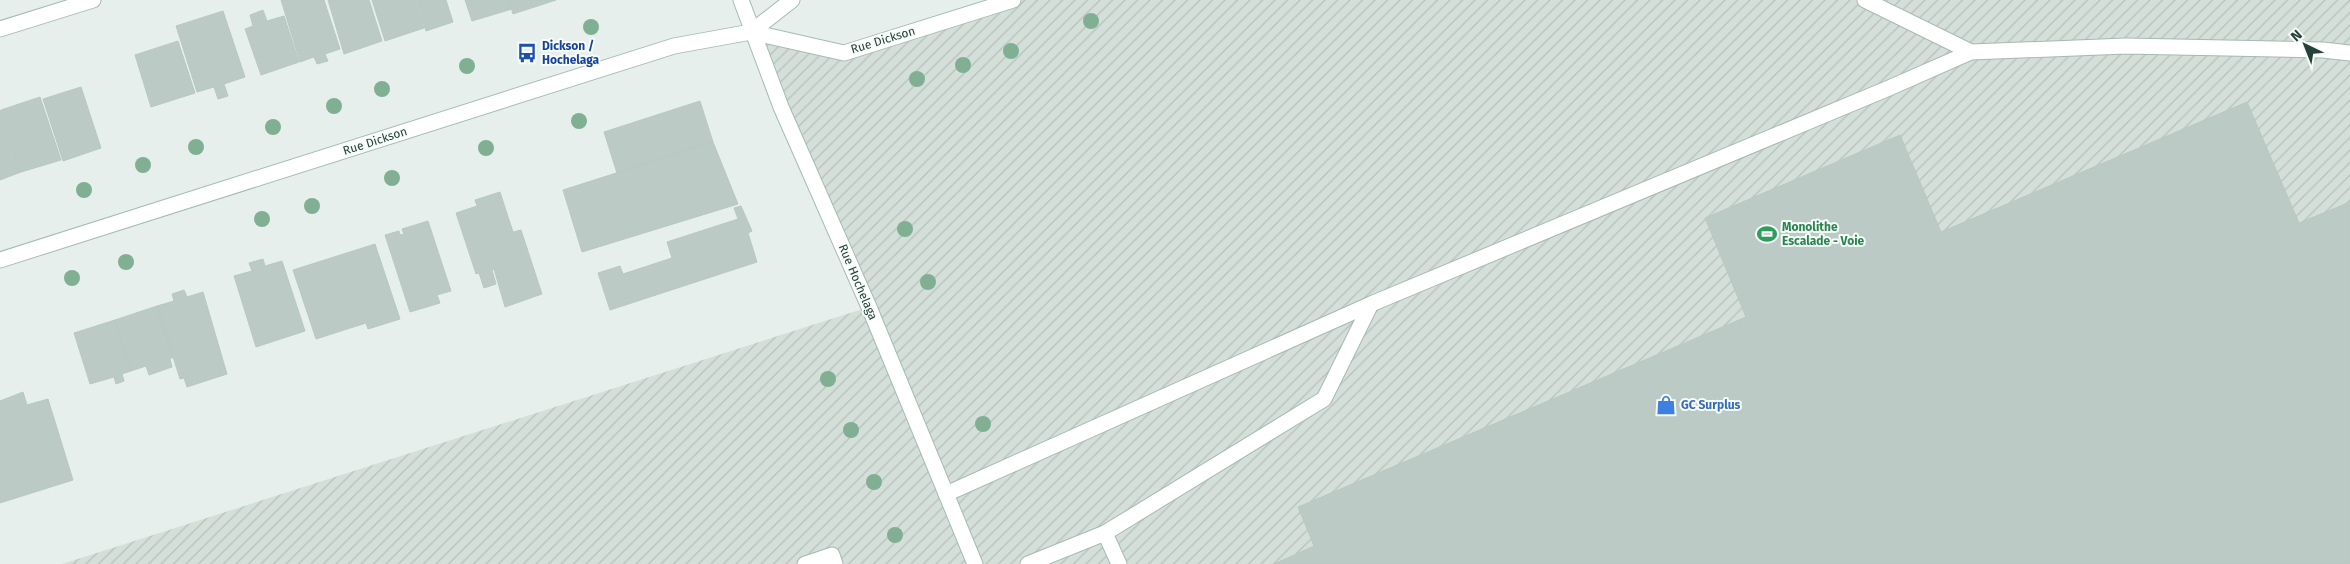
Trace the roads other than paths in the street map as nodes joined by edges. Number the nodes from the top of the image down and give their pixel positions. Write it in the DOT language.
graph roads {
  1 [pos="93,0"];
  2 [pos="741,0"];
  3 [pos="792,0"];
  4 [pos="1013,0"];
  5 [pos="1865,0"];
  6 [pos="0,29"];
  7 [pos="751,32"];
  8 [pos="1970,52"];
  9 [pos="2350,53"];
  10 [pos="0,260"];
  11 [pos="1371,304"];
  12 [pos="946,494"];
  13 [pos="1105,532"];
  14 [pos="805,564"];
  15 [pos="835,564"];
  16 [pos="975,564"];
  17 [pos="1028,564"];
  18 [pos="1119,564"];
  1 -- 6 [label="main road"];
  2 -- 7 [label="main road, Rue Hochelaga"];
  3 -- 7 [label="main road, Rue Dickson"];
  4 -- 7 [label="main road, Rue Dickson"];
  5 -- 8 [label="main road"];
  7 -- 10 [label="main road, Rue Dickson"];
  7 -- 12 [label="main road, Rue Hochelaga"];
  8 -- 9 [label="main road"];
  8 -- 11 [label="main road"];
  11 -- 12 [label="main road"];
  11 -- 13 [label="main road"];
  12 -- 16 [label="main road, Rue Hochelaga"];
  13 -- 17 [label="main road"];
  13 -- 18 [label="main road"];
  14 -- 15 [label="main road"];
}
